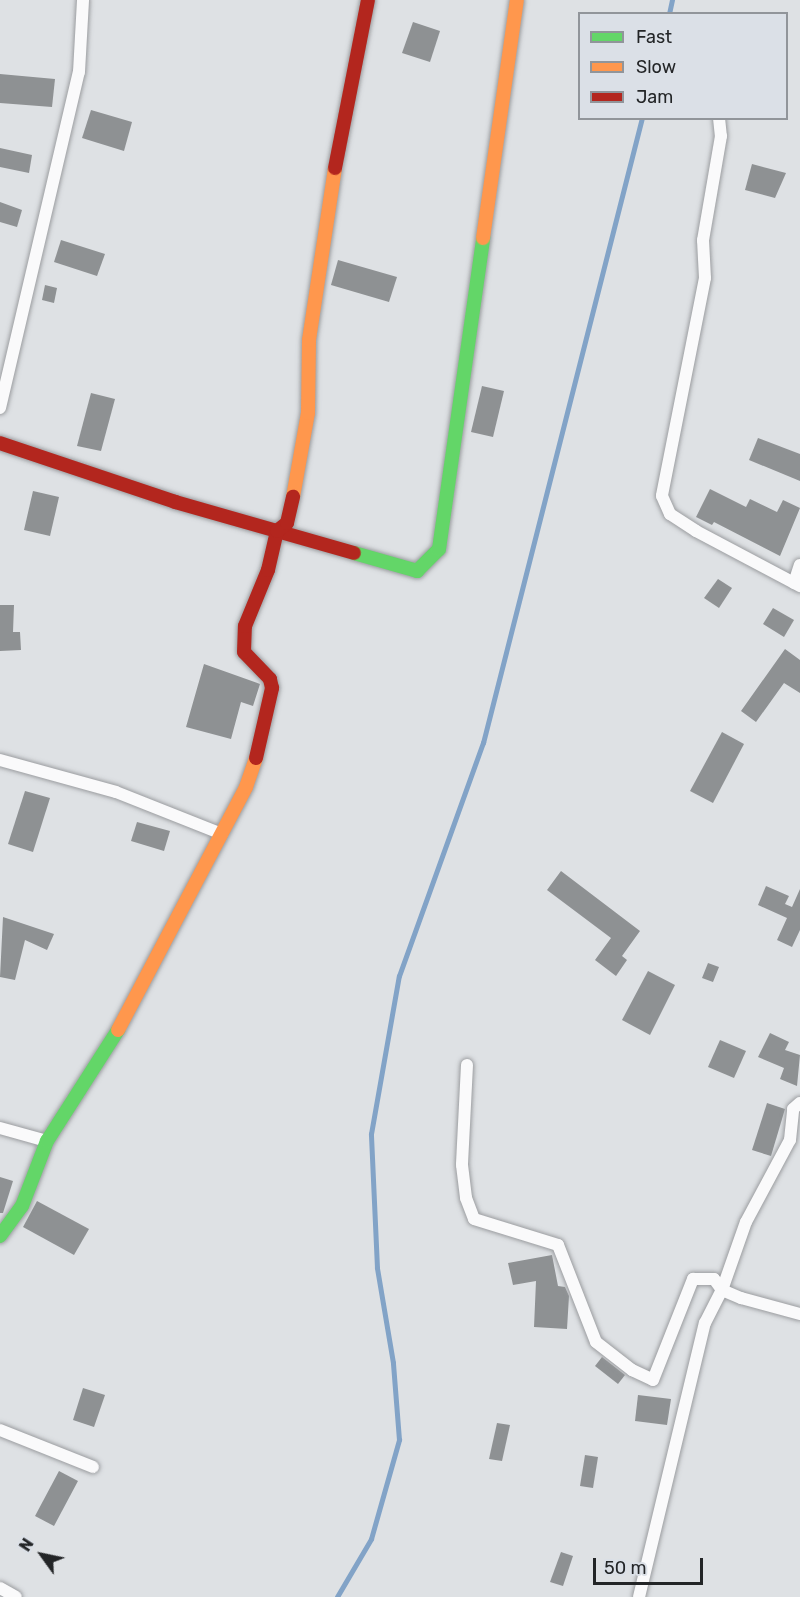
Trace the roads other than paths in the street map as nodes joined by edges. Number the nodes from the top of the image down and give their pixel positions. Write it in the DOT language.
graph roads {
  1 [pos="83,0"];
  2 [pos="368,0"];
  3 [pos="517,0"];
  4 [pos="719,120"];
  5 [pos="0,408"];
  6 [pos="0,443"];
  7 [pos="277,531"];
  8 [pos="800,565"];
  9 [pos="797,585"];
  10 [pos="0,760"];
  11 [pos="222,834"];
  12 [pos="467,1065"];
  13 [pos="800,1103"];
  14 [pos="0,1128"];
  15 [pos="47,1141"];
  16 [pos="0,1236"];
  17 [pos="722,1290"];
  18 [pos="800,1314"];
  19 [pos="0,1430"];
  20 [pos="93,1467"];
  21 [pos="0,1588"];
  22 [pos="16,1597"];
  23 [pos="639,1597"];
  1 -- 5 [label="street"];
  2 -- 7 [label="street"];
  3 -- 7 [label="street"];
  4 -- 9 [label="street"];
  6 -- 7 [label="street"];
  7 -- 11 [label="street"];
  8 -- 9 [label="street"];
  10 -- 11 [label="street"];
  11 -- 15 [label="street"];
  12 -- 17 [label="street"];
  13 -- 17 [label="street"];
  14 -- 15 [label="street"];
  15 -- 16 [label="street"];
  17 -- 18 [label="street"];
  17 -- 23 [label="street"];
  19 -- 20 [label="street"];
  21 -- 22 [label="street"];
}
